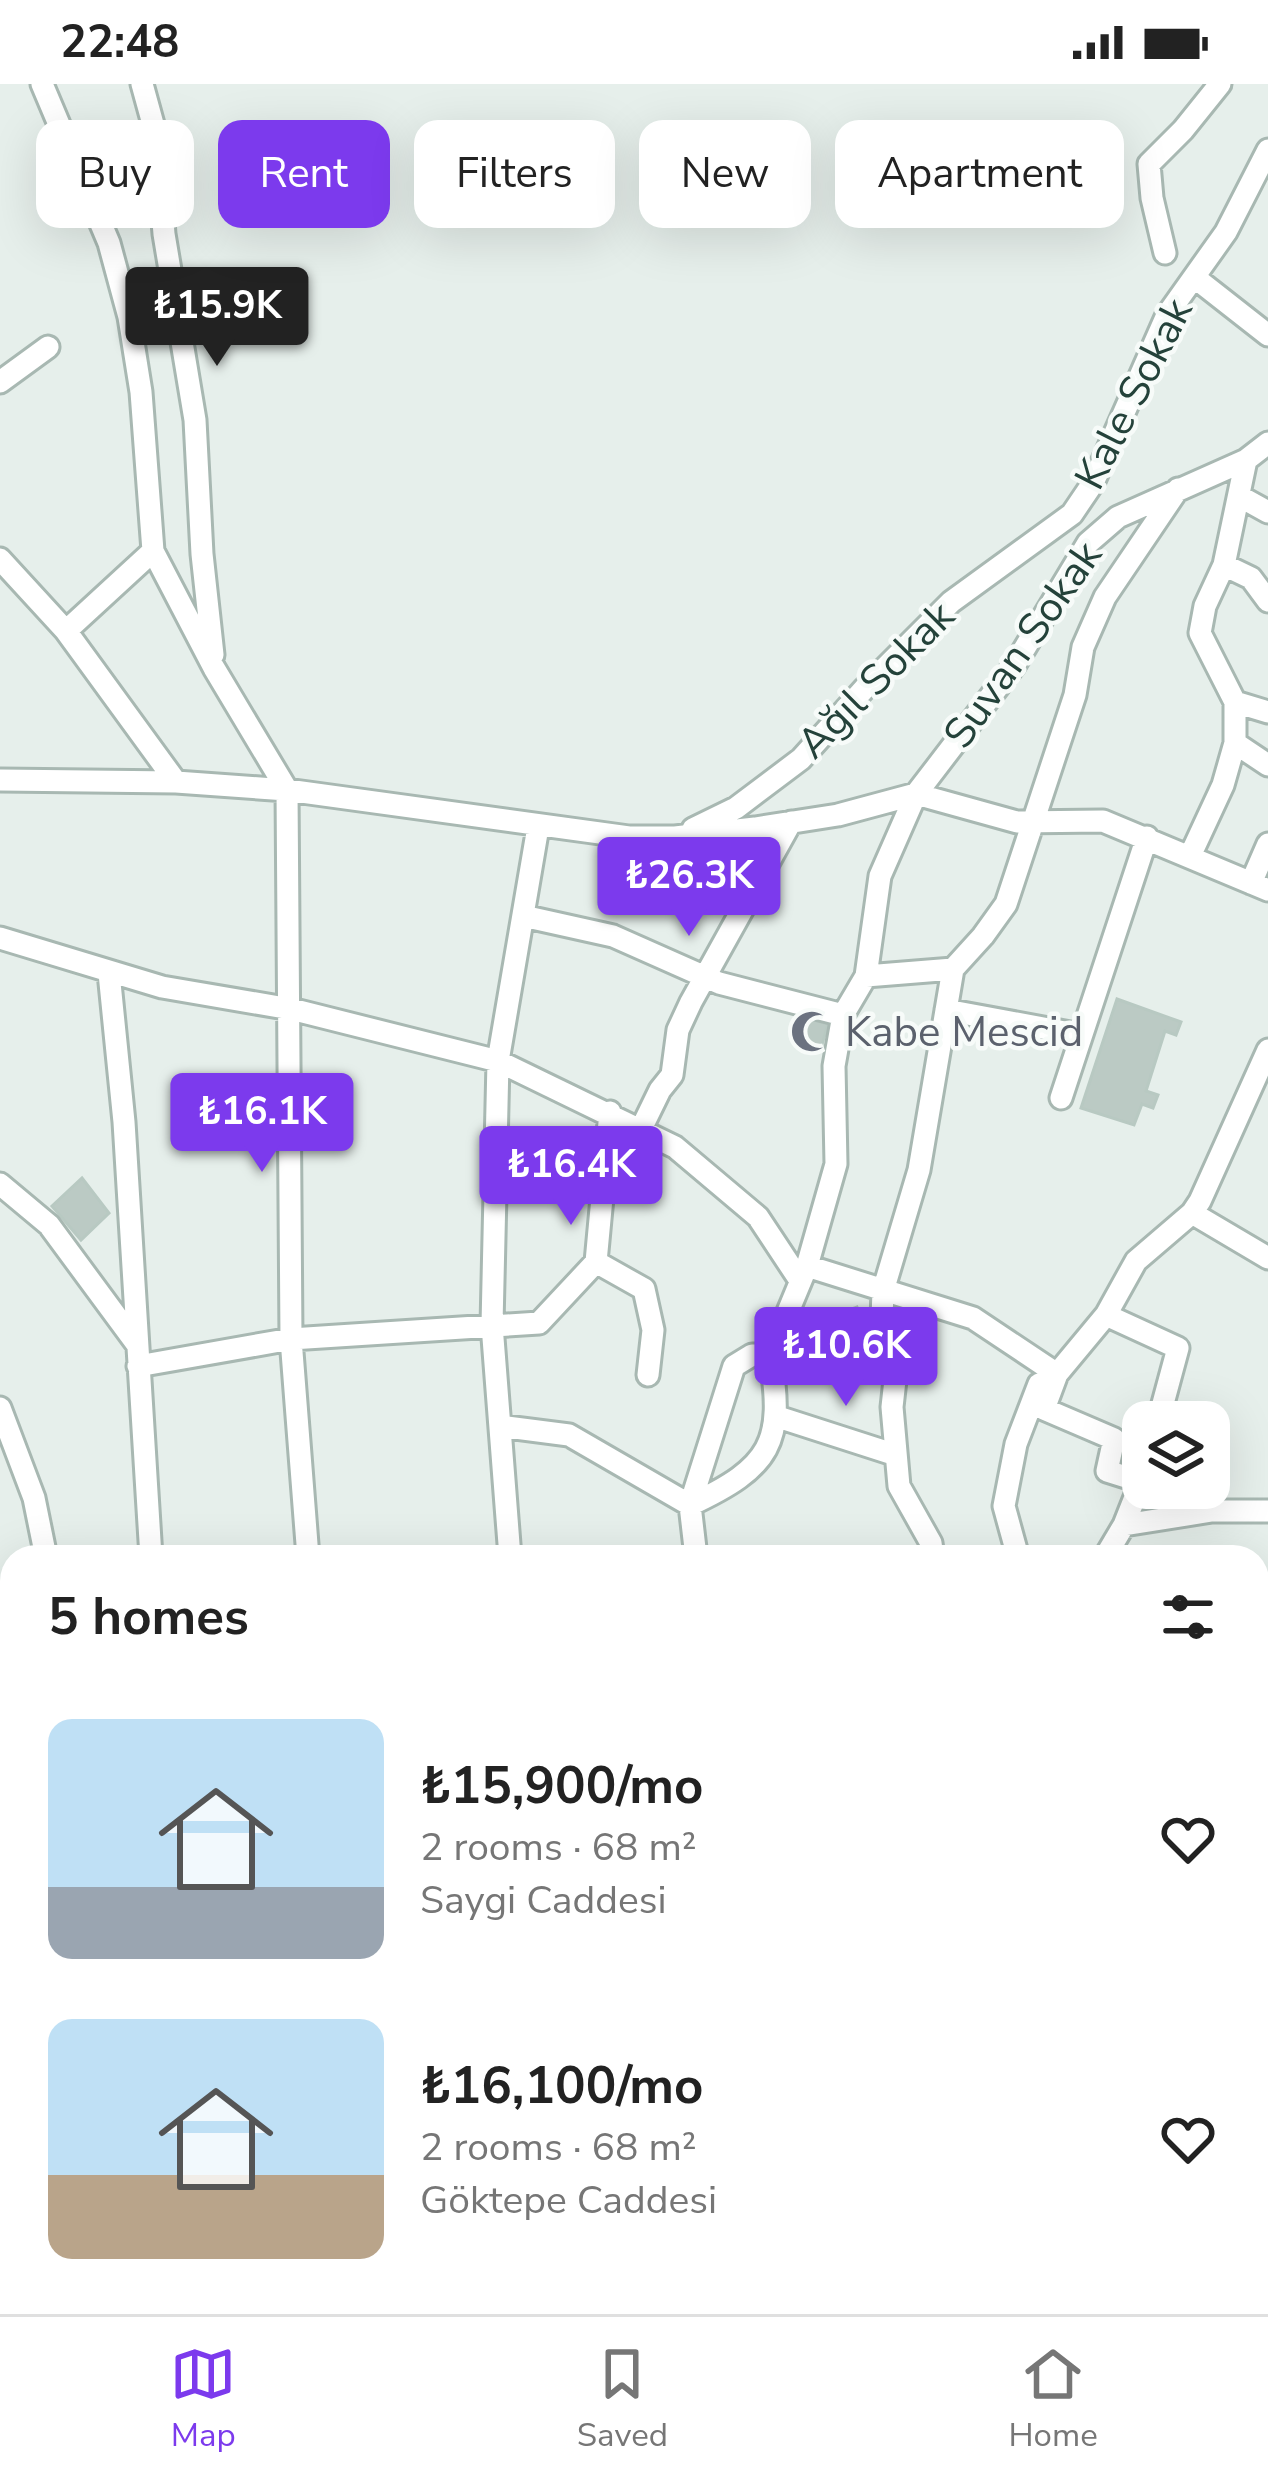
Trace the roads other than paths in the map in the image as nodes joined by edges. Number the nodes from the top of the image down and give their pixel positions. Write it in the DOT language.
graph roads {
  1 [pos="42,84"];
  2 [pos="142,84"];
  3 [pos="1220,84"];
  4 [pos="1268,150"];
  5 [pos="1165,253"];
  6 [pos="1194,277"];
  7 [pos="1268,335"];
  8 [pos="48,347"];
  9 [pos="0,382"];
  10 [pos="1268,442"];
  11 [pos="1246,460"];
  12 [pos="1179,488"];
  13 [pos="1239,496"];
  14 [pos="1268,512"];
  15 [pos="1072,514"];
  16 [pos="1098,535"];
  17 [pos="153,551"];
  18 [pos="1224,565"];
  19 [pos="4,574"];
  20 [pos="1268,601"];
  21 [pos="66,632"];
  22 [pos="214,668"];
  23 [pos="1235,702"];
  24 [pos="1268,712"];
  25 [pos="1235,743"];
  26 [pos="1268,765"];
  27 [pos="0,780"];
  28 [pos="176,782"];
  29 [pos="287,790"];
  30 [pos="916,794"];
  31 [pos="791,822"];
  32 [pos="1033,822"];
  33 [pos="538,827"];
  34 [pos="675,837"];
  35 [pos="1147,837"];
  36 [pos="1268,844"];
  37 [pos="1190,856"];
  38 [pos="1260,886"];
  39 [pos="523,916"];
  40 [pos="0,938"];
  41 [pos="953,969"];
  42 [pos="109,973"];
  43 [pos="866,976"];
  44 [pos="705,977"];
  45 [pos="291,1009"];
  46 [pos="946,1010"];
  47 [pos="843,1015"];
  48 [pos="1081,1035"];
  49 [pos="1268,1050"];
  50 [pos="498,1061"];
  51 [pos="1060,1098"];
  52 [pos="610,1112"];
  53 [pos="641,1130"];
  54 [pos="0,1184"];
  55 [pos="1192,1213"];
  56 [pos="1268,1258"];
  57 [pos="596,1262"];
  58 [pos="803,1272"];
  59 [pos="883,1291"];
  60 [pos="1106,1315"];
  61 [pos="492,1325"];
  62 [pos="291,1339"];
  63 [pos="137,1355"];
  64 [pos="770,1355"];
  65 [pos="1051,1370"];
  66 [pos="648,1375"];
  67 [pos="1164,1401"];
  68 [pos="0,1408"];
  69 [pos="778,1417"];
  70 [pos="500,1426"];
  71 [pos="896,1454"];
  72 [pos="1122,1474"];
  73 [pos="690,1504"];
  74 [pos="1130,1509"];
  75 [pos="1268,1511"];
  76 [pos="1124,1525"];
  77 [pos="44,1545"];
  78 [pos="150,1545"];
  79 [pos="307,1545"];
  80 [pos="509,1545"];
  81 [pos="695,1545"];
  82 [pos="931,1545"];
  83 [pos="1015,1545"];
  84 [pos="1112,1545"];
  1 -- 17 [label="street"];
  2 -- 22 [label="street"];
  3 -- 5 [label="street"];
  4 -- 6 [label="street, Kale Sokak"];
  6 -- 7 [label="street"];
  6 -- 15 [label="street, Kale Sokak"];
  8 -- 9 [label="street"];
  10 -- 11 [label="street, Suvan Sokak"];
  11 -- 12 [label="street, Suvan Sokak"];
  11 -- 13 [label="street"];
  12 -- 16 [label="street, Suvan Sokak"];
  12 -- 32 [label="street"];
  13 -- 14 [label="street"];
  13 -- 18 [label="street"];
  15 -- 16 [label="street"];
  15 -- 34 [label="street, Ağıl Sokak"];
  16 -- 30 [label="street, Suvan Sokak"];
  17 -- 21 [label="street"];
  17 -- 22 [label="street"];
  18 -- 20 [label="street"];
  18 -- 23 [label="street"];
  19 -- 21 [label="street"];
  21 -- 28 [label="street"];
  22 -- 29 [label="street"];
  23 -- 24 [label="street"];
  23 -- 25 [label="street"];
  25 -- 26 [label="street"];
  25 -- 37 [label="street"];
  27 -- 28 [label="street"];
  28 -- 29 [label="street"];
  29 -- 33 [label="street"];
  29 -- 45 [label="street"];
  30 -- 31 [label="street"];
  30 -- 32 [label="street"];
  30 -- 43 [label="street, Suvan Sokak"];
  31 -- 34 [label="street"];
  31 -- 44 [label="street"];
  32 -- 35 [label="street"];
  32 -- 41 [label="street"];
  33 -- 34 [label="street"];
  33 -- 39 [label="street"];
  35 -- 37 [label="street"];
  35 -- 48 [label="street"];
  36 -- 38 [label="street"];
  37 -- 38 [label="street"];
  39 -- 44 [label="street"];
  39 -- 50 [label="street"];
  40 -- 42 [label="street"];
  41 -- 43 [label="street"];
  41 -- 46 [label="street"];
  42 -- 45 [label="street"];
  42 -- 63 [label="street"];
  43 -- 47 [label="street"];
  44 -- 47 [label="street"];
  44 -- 53 [label="street"];
  45 -- 50 [label="street"];
  45 -- 62 [label="street"];
  46 -- 48 [label="street"];
  46 -- 59 [label="street"];
  47 -- 58 [label="street"];
  48 -- 51 [label="street"];
  49 -- 55 [label="street"];
  50 -- 52 [label="street"];
  50 -- 61 [label="street"];
  52 -- 53 [label="street"];
  52 -- 57 [label="street"];
  53 -- 58 [label="street"];
  54 -- 63 [label="street"];
  55 -- 56 [label="street"];
  55 -- 60 [label="street"];
  57 -- 61 [label="street"];
  57 -- 66 [label="street"];
  58 -- 59 [label="street"];
  58 -- 64 [label="street"];
  59 -- 65 [label="street"];
  59 -- 71 [label="street"];
  60 -- 65 [label="street"];
  60 -- 67 [label="street"];
  61 -- 62 [label="street"];
  61 -- 70 [label="street"];
  62 -- 63 [label="street"];
  62 -- 79 [label="street"];
  63 -- 78 [label="street"];
  64 -- 69 [label="street"];
  64 -- 73 [label="street"];
  65 -- 72 [label="street"];
  65 -- 83 [label="street"];
  68 -- 77 [label="street"];
  69 -- 71 [label="street"];
  69 -- 73 [label="street"];
  70 -- 73 [label="street"];
  70 -- 80 [label="street"];
  71 -- 82 [label="street"];
  73 -- 81 [label="street"];
  74 -- 76 [label="street"];
  75 -- 76 [label="street"];
  76 -- 84 [label="street"];
}
